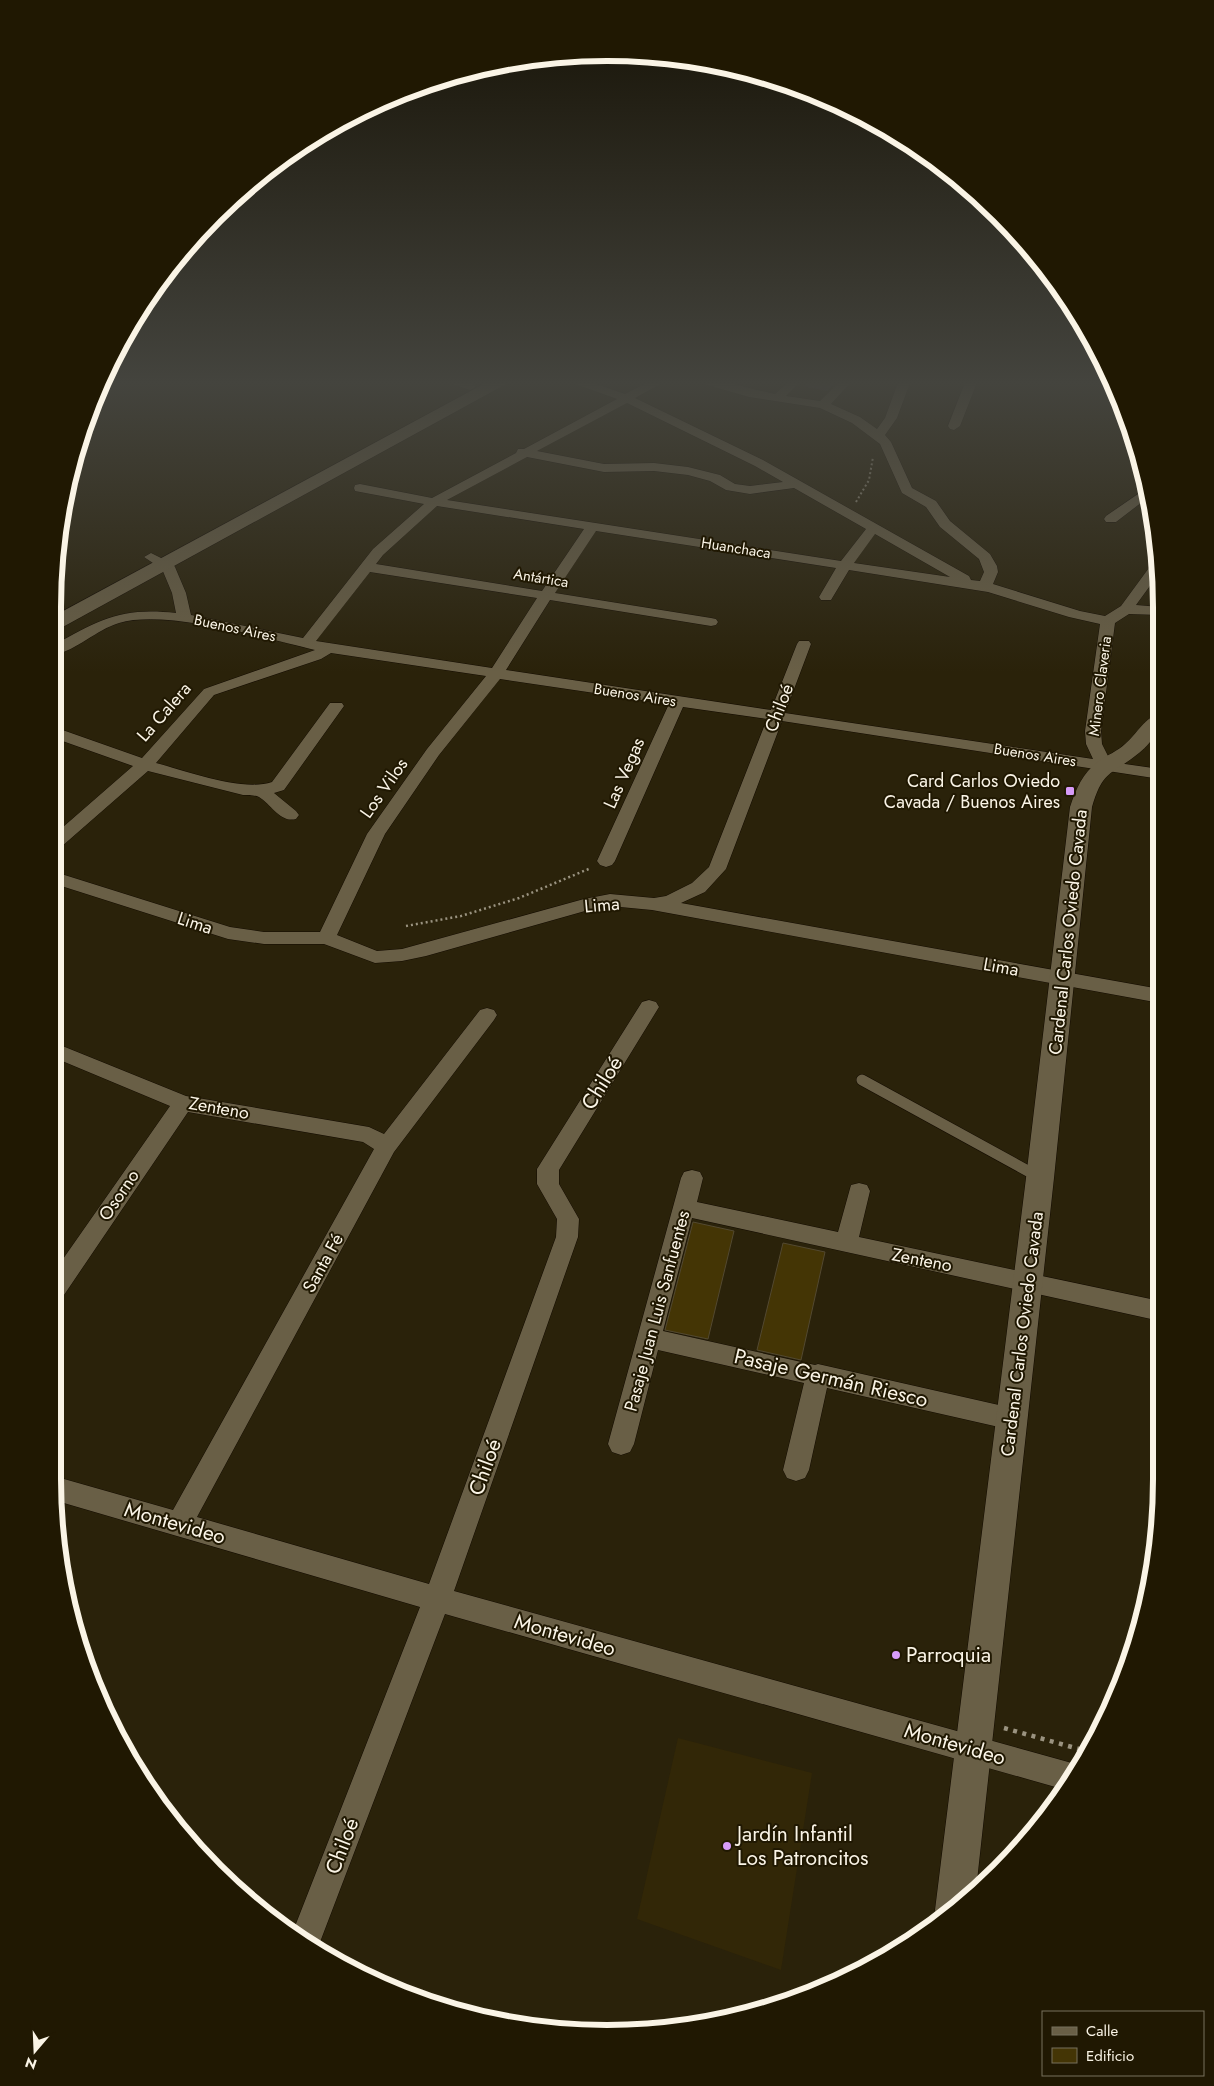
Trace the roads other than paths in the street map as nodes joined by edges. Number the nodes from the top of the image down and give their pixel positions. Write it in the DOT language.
graph roads {
  1 [pos="305,477"];
  2 [pos="315,477"];
  3 [pos="477,477"];
  4 [pos="712,477"];
  5 [pos="784,477"];
  6 [pos="902,477"];
  7 [pos="795,484"];
  8 [pos="360,488"];
  9 [pos="1141,497"];
  10 [pos="434,502"];
  11 [pos="1111,519"];
  12 [pos="594,526"];
  13 [pos="873,528"];
  14 [pos="157,560"];
  15 [pos="845,565"];
  16 [pos="366,567"];
  17 [pos="1152,573"];
  18 [pos="970,582"];
  19 [pos="985,586"];
  20 [pos="546,596"];
  21 [pos="826,597"];
  22 [pos="61,606"];
  23 [pos="1126,609"];
  24 [pos="1153,611"];
  25 [pos="184,618"];
  26 [pos="61,620"];
  27 [pos="1108,621"];
  28 [pos="711,622"];
  29 [pos="306,644"];
  30 [pos="804,644"];
  31 [pos="61,647"];
  32 [pos="328,648"];
  33 [pos="496,674"];
  34 [pos="678,701"];
  35 [pos="336,706"];
  36 [pos="775,716"];
  37 [pos="1153,726"];
  38 [pos="61,735"];
  39 [pos="145,765"];
  40 [pos="1105,766"];
  41 [pos="1153,773"];
  42 [pos="262,791"];
  43 [pos="290,816"];
  44 [pos="61,838"];
  45 [pos="606,861"];
  46 [pos="61,880"];
  47 [pos="652,904"];
  48 [pos="326,938"];
  49 [pos="1062,978"];
  50 [pos="1153,995"];
  51 [pos="649,1007"];
  52 [pos="487,1015"];
  53 [pos="61,1052"];
  54 [pos="862,1080"];
  55 [pos="183,1102"];
  56 [pos="386,1147"];
  57 [pos="692,1178"];
  58 [pos="1040,1178"];
  59 [pos="859,1191"];
  60 [pos="684,1208"];
  61 [pos="846,1244"];
  62 [pos="61,1281"];
  63 [pos="1028,1281"];
  64 [pos="1153,1309"];
  65 [pos="650,1338"];
  66 [pos="818,1374"];
  67 [pos="1012,1419"];
  68 [pos="621,1444"];
  69 [pos="796,1470"];
  70 [pos="61,1490"];
  71 [pos="179,1525"];
  72 [pos="438,1599"];
  73 [pos="974,1749"];
  74 [pos="1066,1775"];
  75 [pos="955,1899"];
  76 [pos="307,1935"];
  1 -- 14 [label="main road"];
  2 -- 14 [label="main road"];
  3 -- 10 [label="street"];
  4 -- 7 [label="street"];
  5 -- 7 [label="street"];
  6 -- 19 [label="street"];
  7 -- 13 [label="street"];
  8 -- 10 [label="street, Huanchaca"];
  9 -- 11 [label="street"];
  10 -- 12 [label="street, Huanchaca"];
  10 -- 16 [label="street"];
  12 -- 15 [label="street, Huanchaca"];
  12 -- 20 [label="street, Los Vilos"];
  13 -- 15 [label="street"];
  13 -- 18 [label="street"];
  14 -- 22 [label="main road"];
  14 -- 25 [label="street, Buenos Aires"];
  14 -- 26 [label="main road"];
  15 -- 18 [label="street, Huanchaca"];
  15 -- 21 [label="street"];
  16 -- 20 [label="street, Antártica"];
  16 -- 29 [label="street"];
  17 -- 23 [label="street, Minero Claveria"];
  18 -- 19 [label="street, Huanchaca"];
  19 -- 27 [label="street, Huanchaca"];
  20 -- 28 [label="street, Antártica"];
  20 -- 33 [label="street, Los Vilos"];
  23 -- 24 [label="street"];
  23 -- 27 [label="street, Minero Claveria"];
  25 -- 29 [label="street, Buenos Aires"];
  25 -- 31 [label="street"];
  27 -- 40 [label="street, Minero Claveria"];
  29 -- 32 [label="street, Buenos Aires"];
  30 -- 36 [label="street, Chiloé"];
  32 -- 33 [label="street, Buenos Aires"];
  32 -- 39 [label="street, La Calera"];
  33 -- 34 [label="street, Buenos Aires"];
  33 -- 48 [label="street, Los Vilos"];
  34 -- 36 [label="street, Buenos Aires"];
  34 -- 45 [label="street, Las Vegas"];
  35 -- 42 [label="street"];
  36 -- 40 [label="street, Buenos Aires"];
  36 -- 47 [label="street, Chiloé"];
  37 -- 40 [label="street, Cardenal Carlos Oviedo Cavada"];
  38 -- 39 [label="street"];
  39 -- 42 [label="street"];
  39 -- 44 [label="street, La Calera"];
  40 -- 41 [label="street, Buenos Aires"];
  40 -- 49 [label="street, Cardenal Carlos Oviedo Cavada"];
  42 -- 43 [label="street"];
  46 -- 48 [label="street, Lima"];
  47 -- 48 [label="street, Lima"];
  47 -- 49 [label="street, Lima"];
  49 -- 50 [label="street, Lima"];
  49 -- 58 [label="street, Cardenal Carlos Oviedo Cavada"];
  51 -- 72 [label="street, Chiloé"];
  52 -- 56 [label="street, Santa Fé"];
  53 -- 55 [label="street, Zenteno"];
  54 -- 58 [label="lane"];
  55 -- 56 [label="street, Zenteno"];
  55 -- 62 [label="street, Osorno"];
  56 -- 71 [label="street, Santa Fé"];
  57 -- 60 [label="street, Pasaje Juan Luis Sanfuentes"];
  58 -- 63 [label="street, Cardenal Carlos Oviedo Cavada"];
  59 -- 61 [label="street"];
  60 -- 61 [label="street, Zenteno"];
  60 -- 65 [label="street, Pasaje Juan Luis Sanfuentes"];
  61 -- 63 [label="street, Zenteno"];
  63 -- 64 [label="street, Zenteno"];
  63 -- 67 [label="street, Cardenal Carlos Oviedo Cavada"];
  65 -- 66 [label="street, Pasaje Germán Riesco"];
  65 -- 68 [label="street, Pasaje Juan Luis Sanfuentes"];
  66 -- 67 [label="street, Pasaje Germán Riesco"];
  66 -- 69 [label="street"];
  67 -- 73 [label="street, Cardenal Carlos Oviedo Cavada"];
  70 -- 71 [label="street, Montevideo"];
  71 -- 72 [label="street, Montevideo"];
  72 -- 73 [label="street, Montevideo"];
  72 -- 76 [label="street, Chiloé"];
  73 -- 74 [label="street, Montevideo"];
  73 -- 75 [label="street, Cardenal Carlos Oviedo Cavada"];
}
